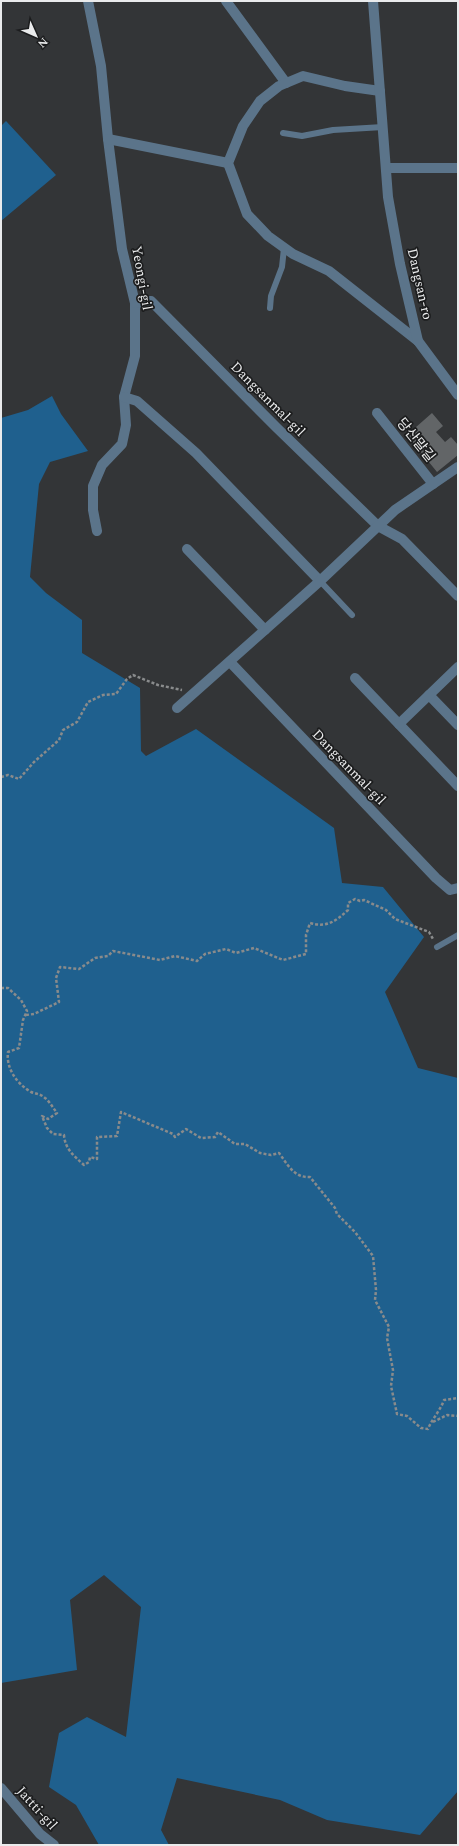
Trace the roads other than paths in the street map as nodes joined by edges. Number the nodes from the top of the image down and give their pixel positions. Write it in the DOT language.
graph roads {
  1 [pos="88,1"];
  2 [pos="226,1"];
  3 [pos="372,1"];
  4 [pos="286,83"];
  5 [pos="380,91"];
  6 [pos="383,127"];
  7 [pos="283,133"];
  8 [pos="108,139"];
  9 [pos="228,163"];
  10 [pos="386,168"];
  11 [pos="458,168"];
  12 [pos="284,248"];
  13 [pos="135,303"];
  14 [pos="270,308"];
  15 [pos="418,341"];
  16 [pos="458,394"];
  17 [pos="124,397"];
  18 [pos="377,413"];
  19 [pos="458,467"];
  20 [pos="433,484"];
  21 [pos="378,526"];
  22 [pos="97,531"];
  23 [pos="187,549"];
  24 [pos="320,581"];
  25 [pos="458,596"];
  26 [pos="352,615"];
  27 [pos="265,630"];
  28 [pos="230,662"];
  29 [pos="458,667"];
  30 [pos="355,678"];
  31 [pos="429,695"];
  32 [pos="178,708"];
  33 [pos="398,724"];
  34 [pos="458,725"];
  35 [pos="458,786"];
  36 [pos="454,889"];
  37 [pos="458,935"];
  38 [pos="437,947"];
  39 [pos="1,1788"];
  40 [pos="54,1845"];
  1 -- 8 [label="street, Yeongi-gil"];
  2 -- 4 [label="street"];
  3 -- 5 [label="street, Dangsan-ro"];
  4 -- 5 [label="street"];
  4 -- 9 [label="street"];
  5 -- 6 [label="street, Dangsan-ro"];
  6 -- 7 [label="lane"];
  6 -- 10 [label="street, Dangsan-ro"];
  8 -- 9 [label="street"];
  8 -- 13 [label="street, Yeongi-gil"];
  9 -- 12 [label="street"];
  10 -- 11 [label="street"];
  10 -- 15 [label="street, Dangsan-ro"];
  12 -- 14 [label="lane"];
  12 -- 15 [label="street"];
  13 -- 17 [label="street, Yeongi-gil"];
  13 -- 21 [label="street, Dangsanmal-gil"];
  15 -- 16 [label="street, Dangsan-ro"];
  17 -- 22 [label="street, Yeongi-gil"];
  17 -- 24 [label="street"];
  18 -- 20 [label="street, 당산말길"];
  19 -- 20 [label="street"];
  20 -- 21 [label="street"];
  21 -- 24 [label="street"];
  21 -- 25 [label="street, Dangsanmal-gil"];
  23 -- 27 [label="street"];
  24 -- 26 [label="lane"];
  24 -- 27 [label="street"];
  27 -- 28 [label="street"];
  28 -- 32 [label="street"];
  28 -- 36 [label="street, Dangsanmal-gil"];
  29 -- 31 [label="street"];
  30 -- 33 [label="street"];
  31 -- 33 [label="street"];
  31 -- 34 [label="street"];
  33 -- 35 [label="street"];
  37 -- 38 [label="lane"];
  39 -- 40 [label="street, Jattti-gil"];
}
